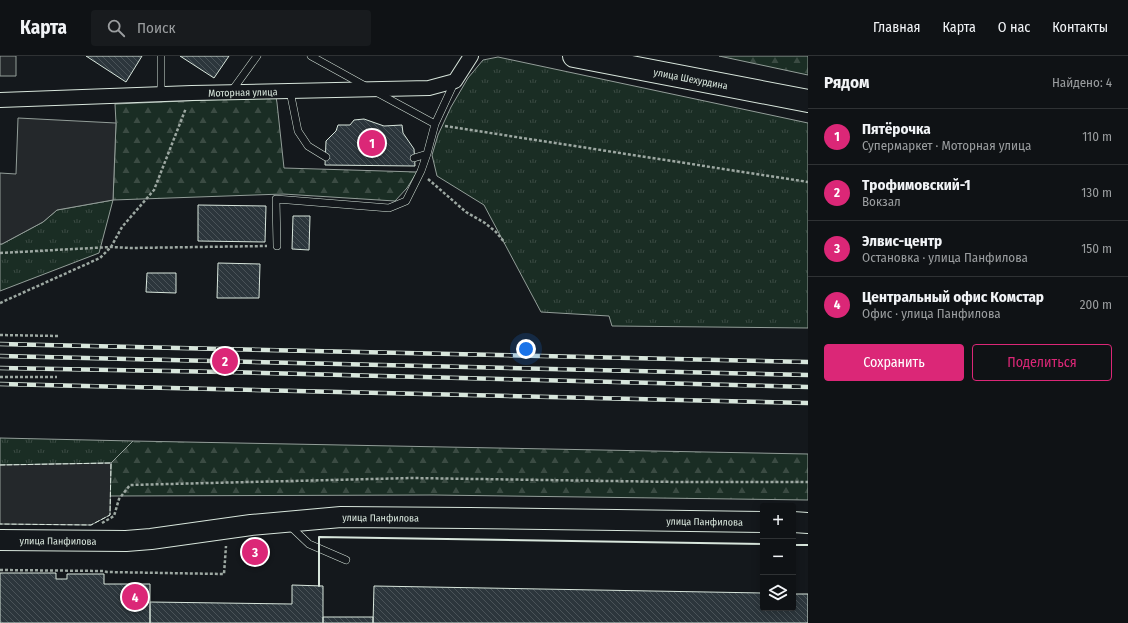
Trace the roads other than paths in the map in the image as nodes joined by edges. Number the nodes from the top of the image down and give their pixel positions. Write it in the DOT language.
graph roads {
  1 [pos="161,56"];
  2 [pos="257,56"];
  3 [pos="311,56"];
  4 [pos="471,56"];
  5 [pos="574,56"];
  6 [pos="455,81"];
  7 [pos="370,89"];
  8 [pos="290,91"];
  9 [pos="231,92"];
  10 [pos="161,94"];
  11 [pos="0,100"];
  12 [pos="808,101"];
  13 [pos="435,124"];
  14 [pos="427,154"];
  15 [pos="326,157"];
  16 [pos="414,158"];
  17 [pos="277,246"];
  18 [pos="286,522"];
  19 [pos="760,522"];
  20 [pos="796,522"];
  21 [pos="808,522"];
  22 [pos="0,540"];
  23 [pos="346,560"];
  1 -- 10 [label="lane"];
  2 -- 9 [label="lane"];
  3 -- 7 [label="lane"];
  4 -- 6 [label="street"];
  5 -- 12 [label="main road, улица Шехурдина"];
  6 -- 7 [label="street, Моторная улица"];
  6 -- 13 [label="lane"];
  7 -- 8 [label="street, Моторная улица"];
  7 -- 13 [label="lane"];
  8 -- 9 [label="street, Моторная улица"];
  8 -- 15 [label="lane"];
  9 -- 10 [label="street, Моторная улица"];
  10 -- 11 [label="street, Моторная улица"];
  13 -- 14 [label="lane"];
  14 -- 16 [label="lane"];
  14 -- 17 [label="lane"];
  18 -- 19 [label="main road, улица Панфилова"];
  18 -- 22 [label="main road, улица Панфилова"];
  18 -- 23 [label="lane"];
  20 -- 21 [label="main road"];
}
